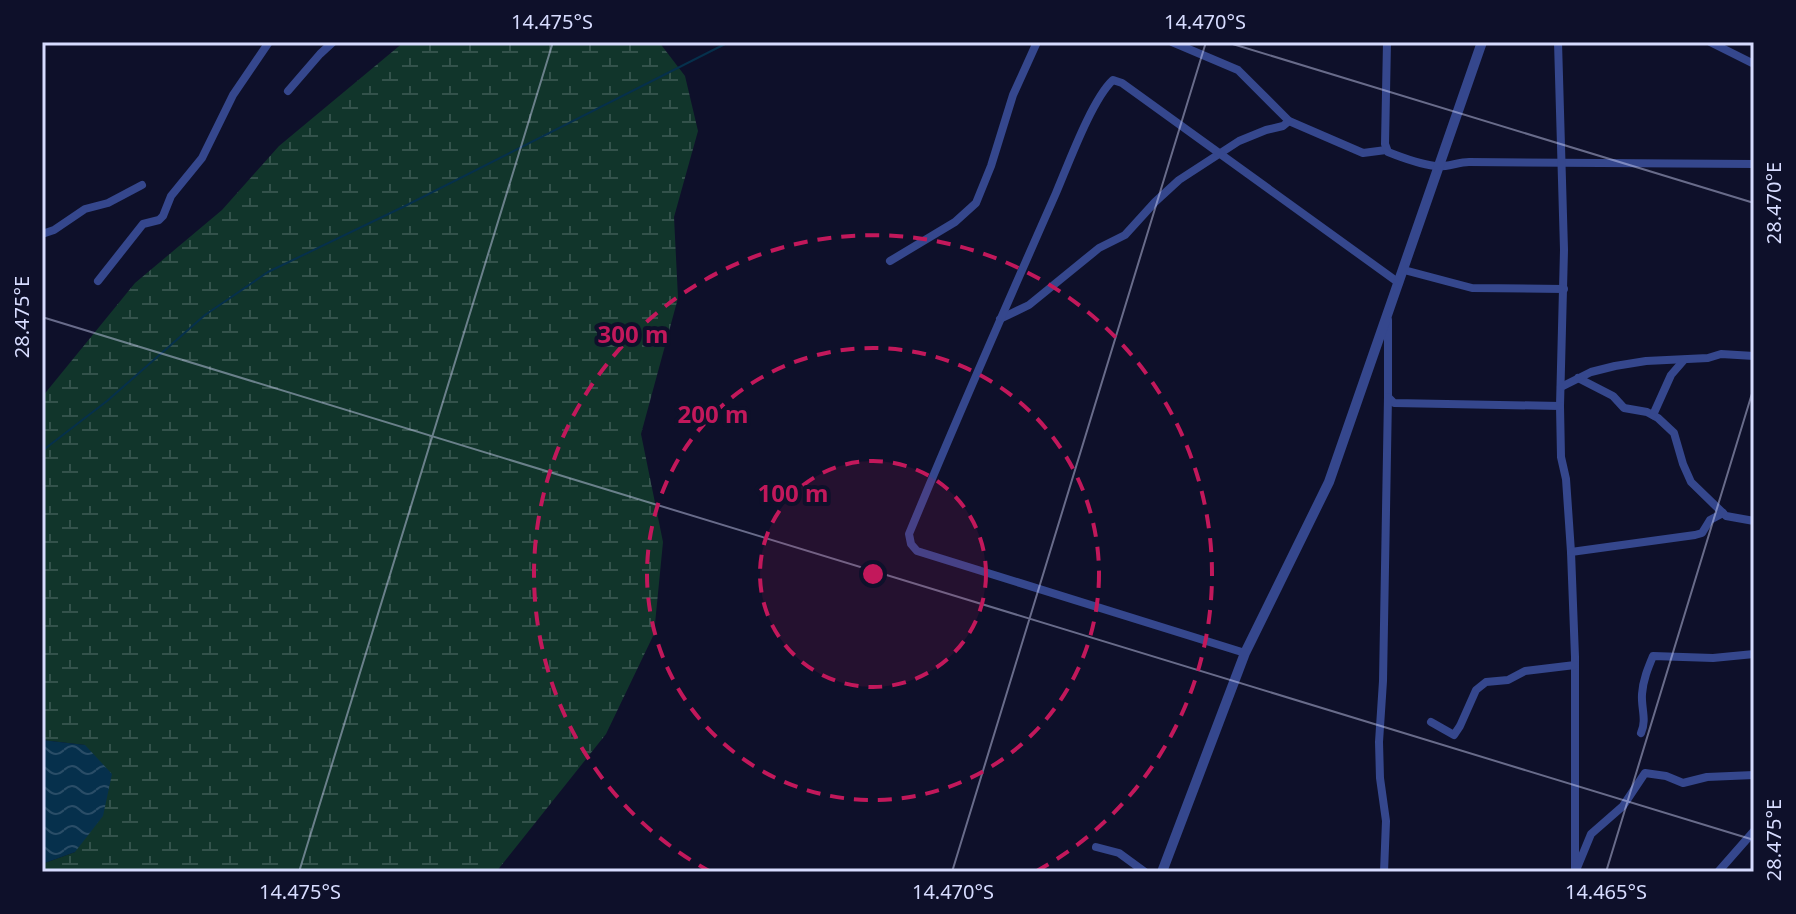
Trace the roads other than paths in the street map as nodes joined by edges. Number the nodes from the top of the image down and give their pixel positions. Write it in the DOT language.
graph roads {
  1 [pos="269,42"];
  2 [pos="333,42"];
  3 [pos="1037,42"];
  4 [pos="1172,42"];
  5 [pos="1387,42"];
  6 [pos="1482,42"];
  7 [pos="1558,42"];
  8 [pos="1710,42"];
  9 [pos="1754,64"];
  10 [pos="288,91"];
  11 [pos="1289,121"];
  12 [pos="1386,150"];
  13 [pos="1219,153"];
  14 [pos="1560,164"];
  15 [pos="1754,164"];
  16 [pos="1440,167"];
  17 [pos="142,185"];
  18 [pos="42,234"];
  19 [pos="890,261"];
  20 [pos="1404,270"];
  21 [pos="98,281"];
  22 [pos="1399,283"];
  23 [pos="1564,289"];
  24 [pos="1388,316"];
  25 [pos="1000,319"];
  26 [pos="1754,356"];
  27 [pos="1684,360"];
  28 [pos="1578,378"];
  29 [pos="1561,387"];
  30 [pos="1388,397"];
  31 [pos="1560,406"];
  32 [pos="1653,415"];
  33 [pos="1723,513"];
  34 [pos="1754,521"];
  35 [pos="1571,552"];
  36 [pos="1245,653"];
  37 [pos="1754,654"];
  38 [pos="1575,665"];
  39 [pos="1431,722"];
  40 [pos="1641,733"];
  41 [pos="1754,775"];
  42 [pos="1754,831"];
  43 [pos="1096,847"];
  44 [pos="1145,872"];
  45 [pos="1162,872"];
  46 [pos="1384,872"];
  47 [pos="1575,872"];
  48 [pos="1718,872"];
  1 -- 21 [label="street"];
  2 -- 10 [label="street"];
  3 -- 19 [label="street"];
  4 -- 11 [label="street"];
  5 -- 12 [label="street"];
  6 -- 16 [label="street"];
  7 -- 14 [label="street"];
  8 -- 9 [label="street"];
  11 -- 12 [label="street"];
  11 -- 13 [label="street"];
  12 -- 16 [label="street"];
  13 -- 22 [label="street"];
  13 -- 25 [label="street"];
  13 -- 25 [label="street"];
  14 -- 15 [label="street"];
  14 -- 16 [label="street"];
  14 -- 23 [label="street"];
  16 -- 20 [label="street"];
  17 -- 18 [label="street"];
  20 -- 22 [label="street"];
  20 -- 23 [label="street"];
  22 -- 24 [label="street"];
  23 -- 29 [label="street"];
  24 -- 30 [label="street"];
  24 -- 36 [label="street"];
  25 -- 36 [label="street"];
  26 -- 27 [label="street"];
  27 -- 28 [label="street"];
  27 -- 32 [label="street"];
  28 -- 29 [label="street"];
  28 -- 32 [label="street"];
  29 -- 31 [label="street"];
  30 -- 31 [label="street"];
  30 -- 46 [label="street"];
  31 -- 35 [label="street"];
  32 -- 33 [label="street"];
  33 -- 34 [label="street"];
  33 -- 35 [label="street"];
  35 -- 38 [label="street"];
  36 -- 45 [label="street"];
  37 -- 40 [label="street"];
  38 -- 39 [label="street"];
  38 -- 47 [label="street"];
  41 -- 47 [label="street"];
  42 -- 48 [label="street"];
  43 -- 44 [label="street"];
}
